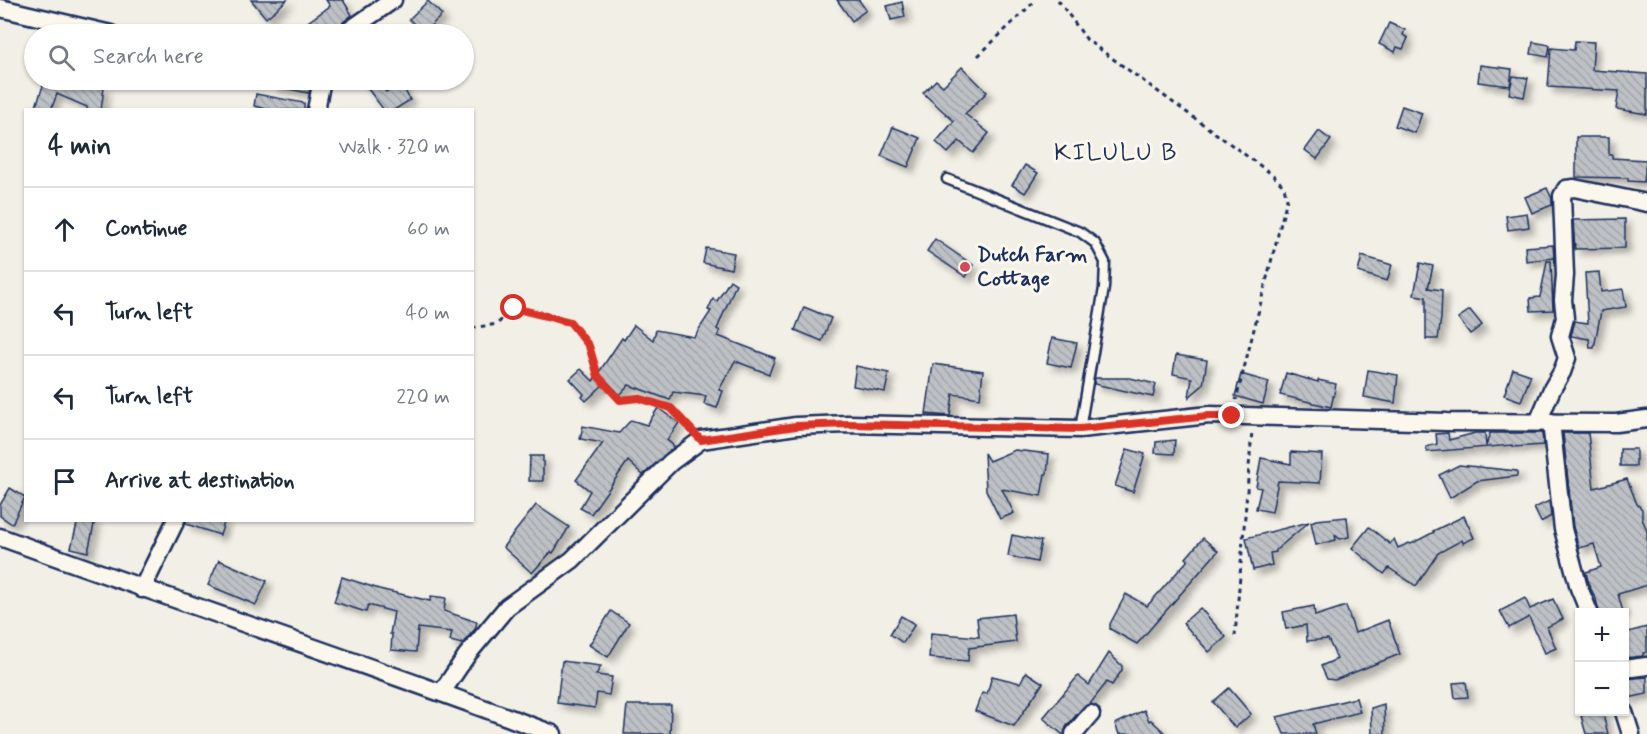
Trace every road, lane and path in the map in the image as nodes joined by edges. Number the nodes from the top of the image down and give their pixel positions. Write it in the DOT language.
graph roads {
  1 [pos="393,0"];
  2 [pos="1036,0"];
  3 [pos="1058,0"];
  4 [pos="0,8"];
  5 [pos="68,24"];
  6 [pos="358,24"];
  7 [pos="978,56"];
  8 [pos="320,90"];
  9 [pos="316,108"];
  10 [pos="947,178"];
  11 [pos="1647,203"];
  12 [pos="474,328"];
  13 [pos="1232,416"];
  14 [pos="1253,417"];
  15 [pos="1647,419"];
  16 [pos="1545,422"];
  17 [pos="1080,429"];
  18 [pos="701,440"];
  19 [pos="175,522"];
  20 [pos="0,537"];
  21 [pos="142,589"];
  22 [pos="1587,608"];
  23 [pos="1235,636"];
  24 [pos="1647,666"];
  25 [pos="1629,668"];
  26 [pos="442,692"];
  27 [pos="1091,714"];
  28 [pos="1626,716"];
  29 [pos="553,734"];
  30 [pos="1074,734"];
  31 [pos="1631,734"];
  1 -- 6 [label="street"];
  2 -- 7 [label="path"];
  3 -- 13 [label="path"];
  4 -- 5 [label="street"];
  8 -- 9 [label="street"];
  10 -- 17 [label="lane"];
  11 -- 16 [label="street"];
  12 -- 18 [label="path"];
  13 -- 14 [label="street"];
  13 -- 17 [label="street"];
  14 -- 16 [label="street"];
  14 -- 23 [label="path"];
  15 -- 16 [label="street"];
  16 -- 22 [label="street"];
  17 -- 18 [label="street"];
  18 -- 26 [label="street"];
  19 -- 21 [label="street"];
  20 -- 21 [label="street"];
  21 -- 26 [label="street"];
  24 -- 25 [label="street"];
  26 -- 29 [label="street"];
  27 -- 30 [label="street"];
  28 -- 31 [label="street"];
}
